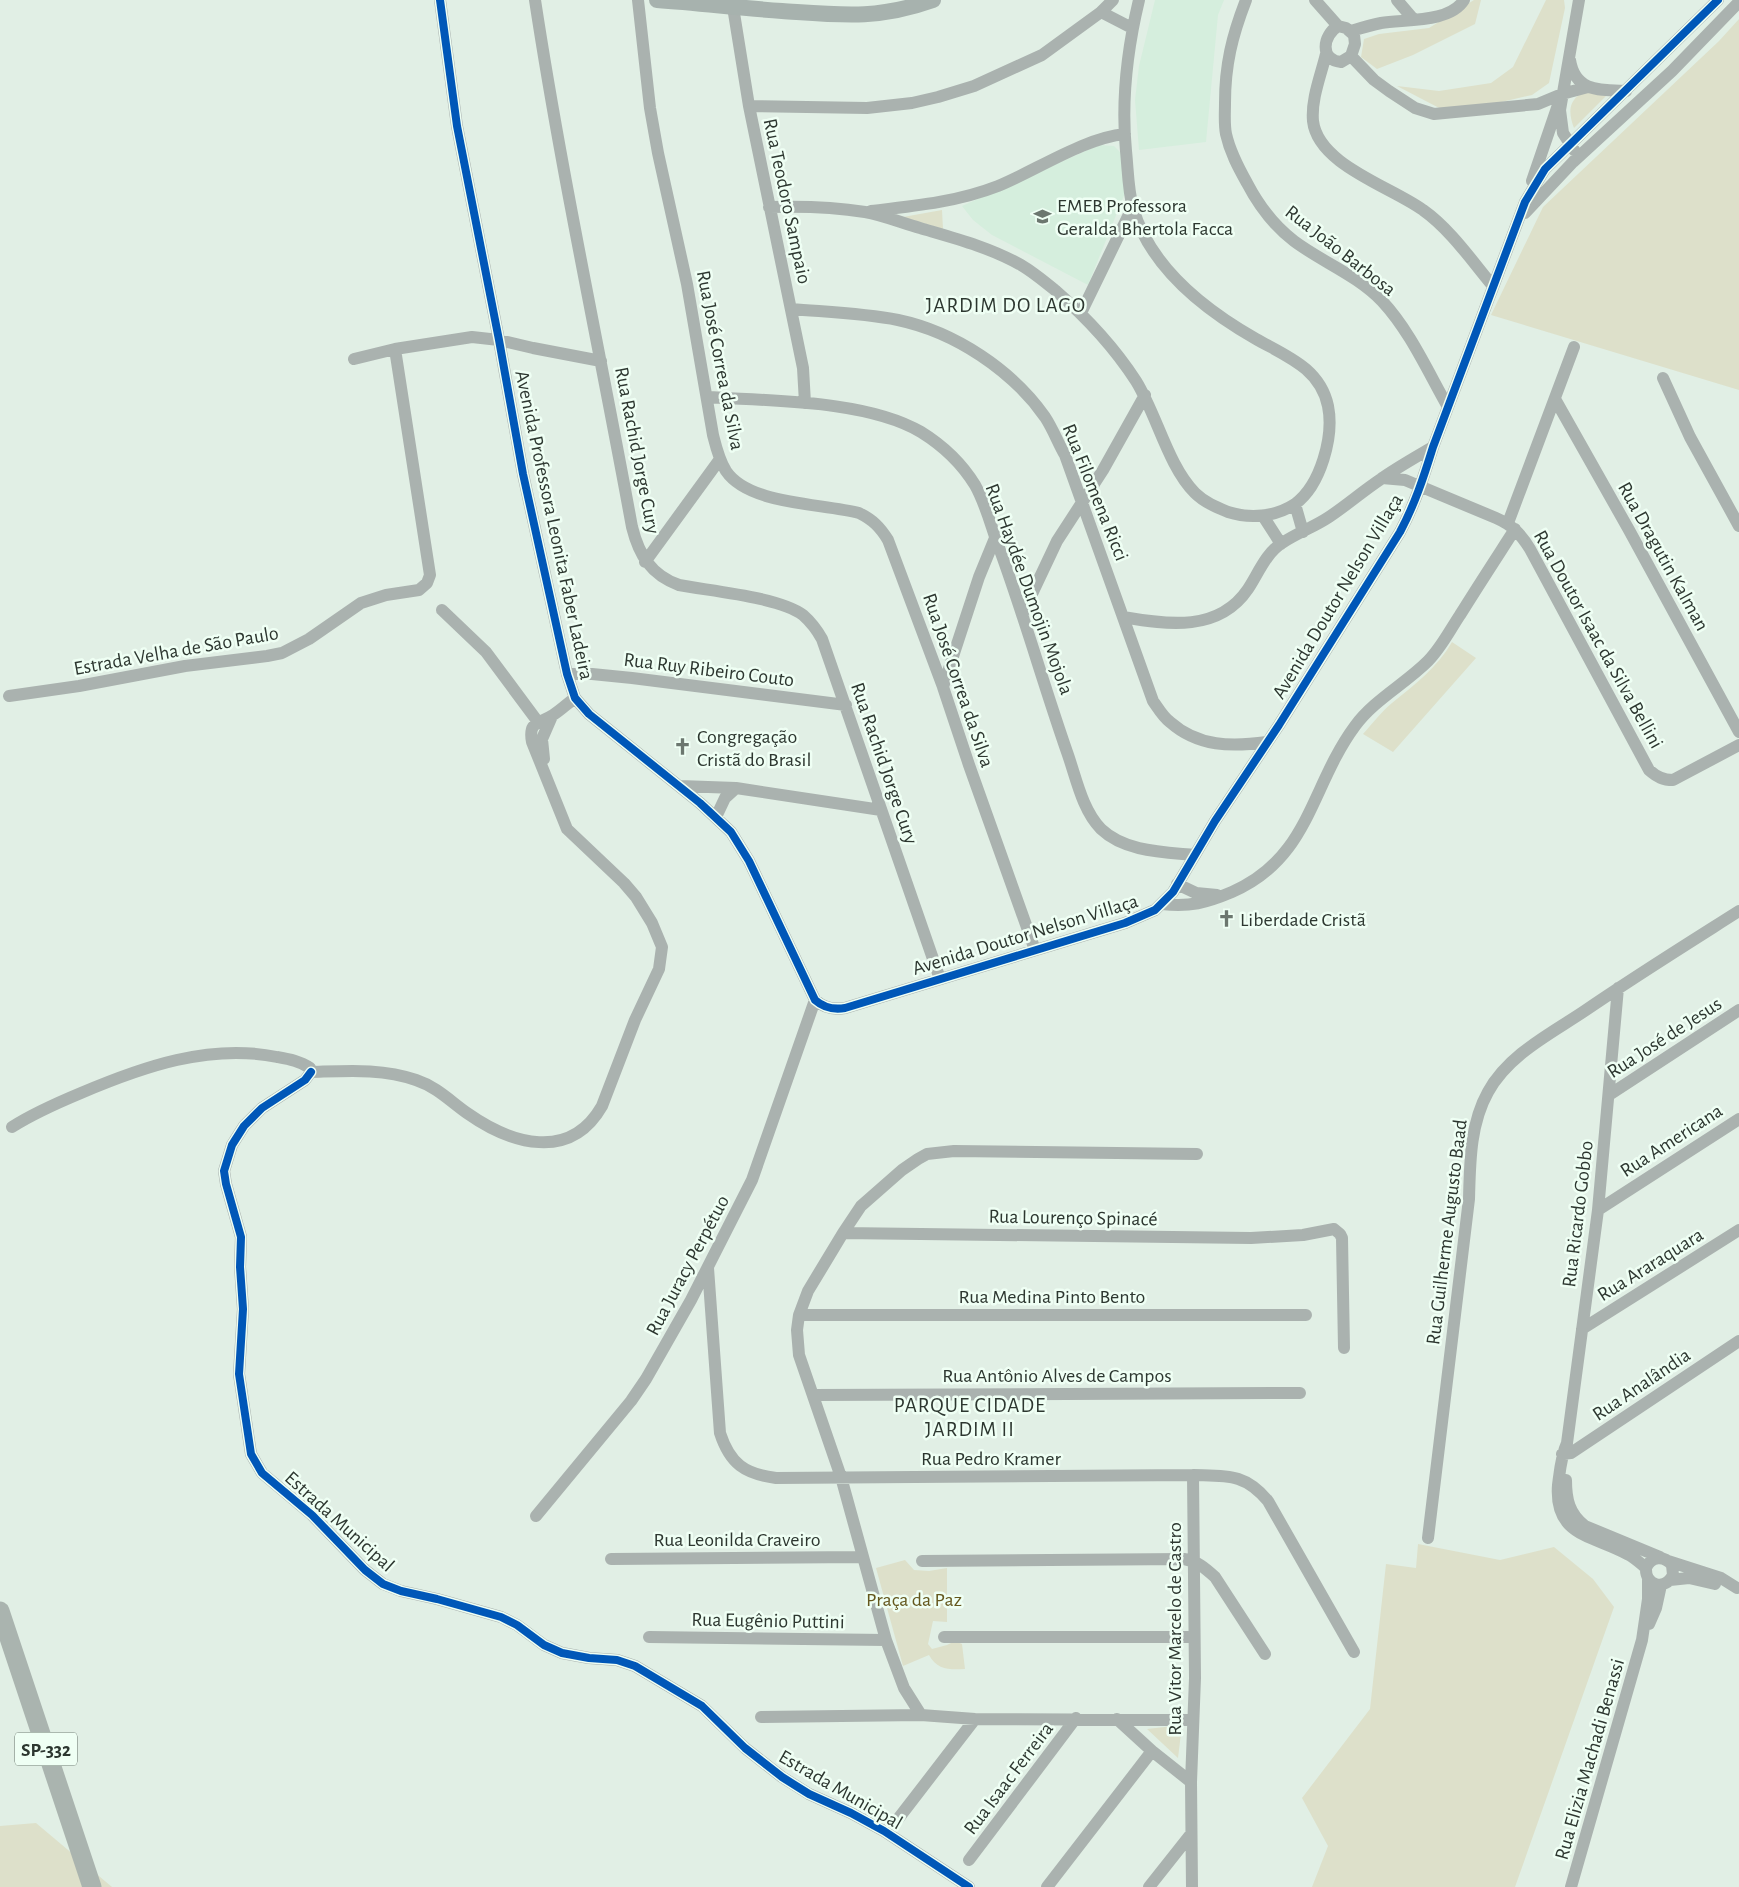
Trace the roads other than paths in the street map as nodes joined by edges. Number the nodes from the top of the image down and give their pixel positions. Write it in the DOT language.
graph roads {
  1 [pos="440,0"];
  2 [pos="535,0"];
  3 [pos="638,0"];
  4 [pos="657,0"];
  5 [pos="933,0"];
  6 [pos="1112,0"];
  7 [pos="1139,0"];
  8 [pos="1246,0"];
  9 [pos="1315,0"];
  10 [pos="1397,0"];
  11 [pos="1464,0"];
  12 [pos="1579,0"];
  13 [pos="1718,0"];
  14 [pos="716,2"];
  15 [pos="1739,2"];
  16 [pos="754,4"];
  17 [pos="733,7"];
  18 [pos="1101,12"];
  19 [pos="1414,20"];
  20 [pos="1338,26"];
  21 [pos="1132,28"];
  22 [pos="1351,31"];
  23 [pos="1326,54"];
  24 [pos="1351,56"];
  25 [pos="1570,58"];
  26 [pos="1588,87"];
  27 [pos="1626,91"];
  28 [pos="1562,94"];
  29 [pos="1538,104"];
  30 [pos="749,106"];
  31 [pos="1554,114"];
  32 [pos="1125,134"];
  33 [pos="1548,134"];
  34 [pos="1570,144"];
  35 [pos="1581,154"];
  36 [pos="1568,168"];
  37 [pos="1545,169"];
  38 [pos="1525,202"];
  39 [pos="1133,206"];
  40 [pos="770,207"];
  41 [pos="866,212"];
  42 [pos="1520,219"];
  43 [pos="1494,286"];
  44 [pos="792,309"];
  45 [pos="1082,313"];
  46 [pos="500,340"];
  47 [pos="1574,347"];
  48 [pos="395,349"];
  49 [pos="354,359"];
  50 [pos="602,360"];
  51 [pos="1663,378"];
  52 [pos="1145,395"];
  53 [pos="708,397"];
  54 [pos="1555,399"];
  55 [pos="805,403"];
  56 [pos="1448,407"];
  57 [pos="1433,446"];
  58 [pos="720,459"];
  59 [pos="1382,478"];
  60 [pos="1421,487"];
  61 [pos="1082,501"];
  62 [pos="1295,504"];
  63 [pos="1263,516"];
  64 [pos="1511,526"];
  65 [pos="1739,526"];
  66 [pos="1303,532"];
  67 [pos="995,538"];
  68 [pos="1280,544"];
  69 [pos="645,562"];
  70 [pos="442,610"];
  71 [pos="1023,613"];
  72 [pos="1123,617"];
  73 [pos="567,674"];
  74 [pos="943,688"];
  75 [pos="9,696"];
  76 [pos="575,698"];
  77 [pos="846,705"];
  78 [pos="552,716"];
  79 [pos="538,722"];
  80 [pos="1739,732"];
  81 [pos="1267,742"];
  82 [pos="1739,745"];
  83 [pos="547,780"];
  84 [pos="680,786"];
  85 [pos="736,788"];
  86 [pos="881,810"];
  87 [pos="716,817"];
  88 [pos="1195,855"];
  89 [pos="1177,884"];
  90 [pos="1224,895"];
  91 [pos="1162,904"];
  92 [pos="1739,911"];
  93 [pos="1035,950"];
  94 [pos="940,979"];
  95 [pos="1618,988"];
  96 [pos="815,1000"];
  97 [pos="1739,1010"];
  98 [pos="311,1072"];
  99 [pos="1609,1095"];
  100 [pos="1739,1118"];
  101 [pos="12,1127"];
  102 [pos="1197,1154"];
  103 [pos="1598,1210"];
  104 [pos="1739,1230"];
  105 [pos="842,1233"];
  106 [pos="708,1268"];
  107 [pos="799,1315"];
  108 [pos="1306,1315"];
  109 [pos="1582,1329"];
  110 [pos="1739,1342"];
  111 [pos="1344,1348"];
  112 [pos="1300,1392"];
  113 [pos="814,1395"];
  114 [pos="1567,1450"];
  115 [pos="1193,1475"];
  116 [pos="842,1478"];
  117 [pos="536,1516"];
  118 [pos="1574,1523"];
  119 [pos="1428,1538"];
  120 [pos="862,1557"];
  121 [pos="611,1559"];
  122 [pos="1664,1559"];
  123 [pos="1193,1560"];
  124 [pos="922,1561"];
  125 [pos="1647,1574"];
  126 [pos="1666,1583"];
  127 [pos="1738,1588"];
  128 [pos="0,1611"];
  129 [pos="649,1637"];
  130 [pos="944,1637"];
  131 [pos="1194,1637"];
  132 [pos="886,1640"];
  133 [pos="1642,1640"];
  134 [pos="1354,1652"];
  135 [pos="1265,1654"];
  136 [pos="921,1715"];
  137 [pos="761,1717"];
  138 [pos="1076,1718"];
  139 [pos="975,1719"];
  140 [pos="1117,1719"];
  141 [pos="1193,1720"];
  142 [pos="1152,1751"];
  143 [pos="1191,1782"];
  144 [pos="898,1819"];
  145 [pos="1191,1834"];
  146 [pos="969,1860"];
  147 [pos="92,1887"];
  148 [pos="969,1887"];
  149 [pos="1047,1887"];
  150 [pos="1149,1887"];
  151 [pos="1192,1887"];
  152 [pos="1571,1887"];
  1 -- 46 [label="street, Avenida Professora Leonita Faber Ladeira"];
  2 -- 50 [label="street, Rua Rachid Jorge Cury"];
  3 -- 53 [label="street, Rua José Correa da Silva"];
  4 -- 14 [label="main road"];
  5 -- 16 [label="main road"];
  6 -- 18 [label="street"];
  7 -- 21 [label="street"];
  8 -- 56 [label="street, Rua João Barbosa"];
  9 -- 20 [label="street"];
  10 -- 19 [label="street"];
  11 -- 19 [label="street"];
  12 -- 25 [label="street"];
  13 -- 27 [label="street, Avenida Doutor Nelson Villaça"];
  14 -- 17 [label="main road"];
  15 -- 35 [label="street, Avenida Doutor Nelson Villaça"];
  16 -- 17 [label="main road"];
  17 -- 30 [label="street, Rua Teodoro Sampaio"];
  18 -- 21 [label="street"];
  18 -- 30 [label="street"];
  19 -- 22 [label="street"];
  20 -- 22 [label="street"];
  20 -- 23 [label="street"];
  21 -- 32 [label="street"];
  22 -- 24 [label="street"];
  23 -- 24 [label="street"];
  23 -- 43 [label="street"];
  24 -- 29 [label="street"];
  25 -- 26 [label="street"];
  25 -- 28 [label="street"];
  26 -- 27 [label="street"];
  26 -- 28 [label="street"];
  27 -- 34 [label="street, Avenida Doutor Nelson Villaça"];
  28 -- 29 [label="street"];
  28 -- 31 [label="street"];
  28 -- 34 [label="street"];
  29 -- 31 [label="street"];
  30 -- 40 [label="street, Rua Teodoro Sampaio"];
  31 -- 33 [label="street"];
  32 -- 39 [label="street"];
  32 -- 41 [label="street"];
  33 -- 37 [label="street"];
  33 -- 38 [label="street"];
  34 -- 35 [label="street"];
  34 -- 37 [label="street, Avenida Doutor Nelson Villaça"];
  35 -- 36 [label="street, Avenida Doutor Nelson Villaça"];
  36 -- 37 [label="street"];
  36 -- 42 [label="street, Avenida Doutor Nelson Villaça"];
  37 -- 38 [label="street, Avenida Doutor Nelson Villaça"];
  38 -- 42 [label="street, Avenida Doutor Nelson Villaça"];
  39 -- 45 [label="street"];
  39 -- 62 [label="street"];
  40 -- 41 [label="street"];
  40 -- 44 [label="street, Rua Teodoro Sampaio"];
  41 -- 45 [label="street"];
  42 -- 43 [label="street, Avenida Doutor Nelson Villaça"];
  43 -- 56 [label="street, Avenida Doutor Nelson Villaça"];
  44 -- 55 [label="street, Rua Teodoro Sampaio"];
  44 -- 61 [label="street, Rua Filomena Ricci"];
  45 -- 52 [label="street"];
  46 -- 48 [label="street"];
  46 -- 50 [label="street"];
  46 -- 73 [label="street, Avenida Professora Leonita Faber Ladeira"];
  47 -- 54 [label="street"];
  48 -- 49 [label="street"];
  48 -- 75 [label="street, Estrada Velha de São Paulo"];
  50 -- 69 [label="street, Rua Rachid Jorge Cury"];
  51 -- 65 [label="street"];
  52 -- 61 [label="street"];
  52 -- 63 [label="street"];
  53 -- 55 [label="street, Rua Haydée Dumojin Mojola"];
  53 -- 58 [label="street, Rua José Correa da Silva"];
  54 -- 64 [label="street"];
  54 -- 80 [label="street, Rua Dragutin Kalman"];
  55 -- 67 [label="street, Rua Haydée Dumojin Mojola"];
  56 -- 57 [label="street, Avenida Doutor Nelson Villaça"];
  57 -- 59 [label="street"];
  57 -- 60 [label="street, Avenida Doutor Nelson Villaça"];
  58 -- 69 [label="street"];
  58 -- 74 [label="street, Rua José Correa da Silva"];
  59 -- 60 [label="street, Rua Doutor Isaac da Silva Bellini"];
  59 -- 66 [label="street"];
  60 -- 64 [label="street, Rua Doutor Isaac da Silva Bellini"];
  60 -- 81 [label="street, Avenida Doutor Nelson Villaça"];
  61 -- 71 [label="street"];
  61 -- 72 [label="street, Rua Filomena Ricci"];
  62 -- 63 [label="street"];
  62 -- 66 [label="street"];
  63 -- 68 [label="street"];
  64 -- 82 [label="street, Rua Doutor Isaac da Silva Bellini"];
  64 -- 90 [label="street"];
  66 -- 68 [label="street"];
  67 -- 71 [label="street, Rua Haydée Dumojin Mojola"];
  67 -- 74 [label="street"];
  68 -- 72 [label="street"];
  69 -- 77 [label="street, Rua Rachid Jorge Cury"];
  70 -- 79 [label="street"];
  71 -- 88 [label="street, Rua Haydée Dumojin Mojola"];
  72 -- 81 [label="street, Rua Filomena Ricci"];
  73 -- 76 [label="street, Avenida Professora Leonita Faber Ladeira"];
  73 -- 77 [label="street, Rua Ruy Ribeiro Couto"];
  74 -- 93 [label="street, Rua José Correa da Silva"];
  76 -- 78 [label="street"];
  76 -- 84 [label="street, Avenida Professora Leonita Faber Ladeira"];
  77 -- 86 [label="street, Rua Rachid Jorge Cury"];
  78 -- 79 [label="street"];
  78 -- 83 [label="street"];
  79 -- 83 [label="street"];
  81 -- 88 [label="street, Avenida Doutor Nelson Villaça"];
  83 -- 98 [label="street"];
  84 -- 85 [label="street"];
  84 -- 87 [label="street, Avenida Professora Leonita Faber Ladeira"];
  85 -- 86 [label="street"];
  85 -- 87 [label="street"];
  86 -- 94 [label="street, Rua Rachid Jorge Cury"];
  87 -- 96 [label="street, Avenida Professora Leonita Faber Ladeira"];
  88 -- 89 [label="street, Avenida Doutor Nelson Villaça"];
  89 -- 90 [label="street"];
  89 -- 91 [label="street, Avenida Doutor Nelson Villaça"];
  90 -- 91 [label="street"];
  91 -- 93 [label="street, Avenida Doutor Nelson Villaça"];
  92 -- 95 [label="street, Rua Guilherme Augusto Baad"];
  93 -- 94 [label="street, Avenida Doutor Nelson Villaça"];
  94 -- 96 [label="street, Avenida Doutor Nelson Villaça"];
  95 -- 99 [label="street, Rua Ricardo Gobbo"];
  95 -- 119 [label="street, Rua Guilherme Augusto Baad"];
  96 -- 106 [label="street, Rua Juracy Perpétuo"];
  97 -- 99 [label="street, Rua José de Jesus"];
  98 -- 101 [label="street"];
  98 -- 148 [label="street, Estrada Municipal"];
  99 -- 103 [label="street, Rua Ricardo Gobbo"];
  100 -- 103 [label="street, Rua Americana"];
  102 -- 105 [label="street"];
  103 -- 109 [label="street, Rua Ricardo Gobbo"];
  104 -- 109 [label="street, Rua Araraquara"];
  105 -- 107 [label="street"];
  105 -- 111 [label="street, Rua Lourenço Spinacé"];
  106 -- 116 [label="street, Rua Pedro Kramer"];
  106 -- 117 [label="street, Rua Juracy Perpétuo"];
  107 -- 108 [label="street, Rua Medina Pinto Bento"];
  107 -- 113 [label="street"];
  109 -- 114 [label="street, Rua Ricardo Gobbo"];
  110 -- 114 [label="street, Rua Analândia"];
  112 -- 113 [label="street, Rua Antônio Alves de Campos"];
  113 -- 116 [label="street"];
  114 -- 118 [label="street, Rua Ricardo Gobbo"];
  115 -- 116 [label="street, Rua Pedro Kramer"];
  115 -- 123 [label="street, Rua Vitor Marcelo de Castro"];
  115 -- 134 [label="street, Rua Pedro Kramer"];
  116 -- 120 [label="street"];
  118 -- 122 [label="street"];
  118 -- 125 [label="street"];
  120 -- 121 [label="street, Rua Leonilda Craveiro"];
  120 -- 132 [label="street"];
  122 -- 125 [label="street"];
  122 -- 126 [label="street"];
  122 -- 127 [label="street"];
  123 -- 124 [label="street"];
  123 -- 131 [label="street, Rua Vitor Marcelo de Castro"];
  123 -- 135 [label="street"];
  125 -- 126 [label="street"];
  125 -- 133 [label="street, Rua Elizia Machadi Benassi"];
  126 -- 127 [label="street"];
  126 -- 133 [label="street, Rua Elizia Machadi Benassi"];
  128 -- 147 [label="main road, SP-332"];
  129 -- 132 [label="street, Rua Eugênio Puttini"];
  130 -- 131 [label="street"];
  131 -- 141 [label="street, Rua Vitor Marcelo de Castro"];
  132 -- 136 [label="street"];
  133 -- 152 [label="street, Rua Elizia Machadi Benassi"];
  136 -- 137 [label="street"];
  136 -- 139 [label="street"];
  138 -- 139 [label="street"];
  138 -- 140 [label="street"];
  138 -- 146 [label="street, Rua Isaac Ferreira"];
  139 -- 144 [label="street"];
  140 -- 141 [label="street"];
  140 -- 142 [label="street, Rua Vitor Marcelo de Castro"];
  141 -- 143 [label="street, Rua Vitor Marcelo de Castro"];
  142 -- 143 [label="street, Rua Vitor Marcelo de Castro"];
  142 -- 149 [label="street"];
  143 -- 145 [label="street, Rua Vitor Marcelo de Castro"];
  145 -- 150 [label="street"];
  145 -- 151 [label="street, Rua Vitor Marcelo de Castro"];
}
